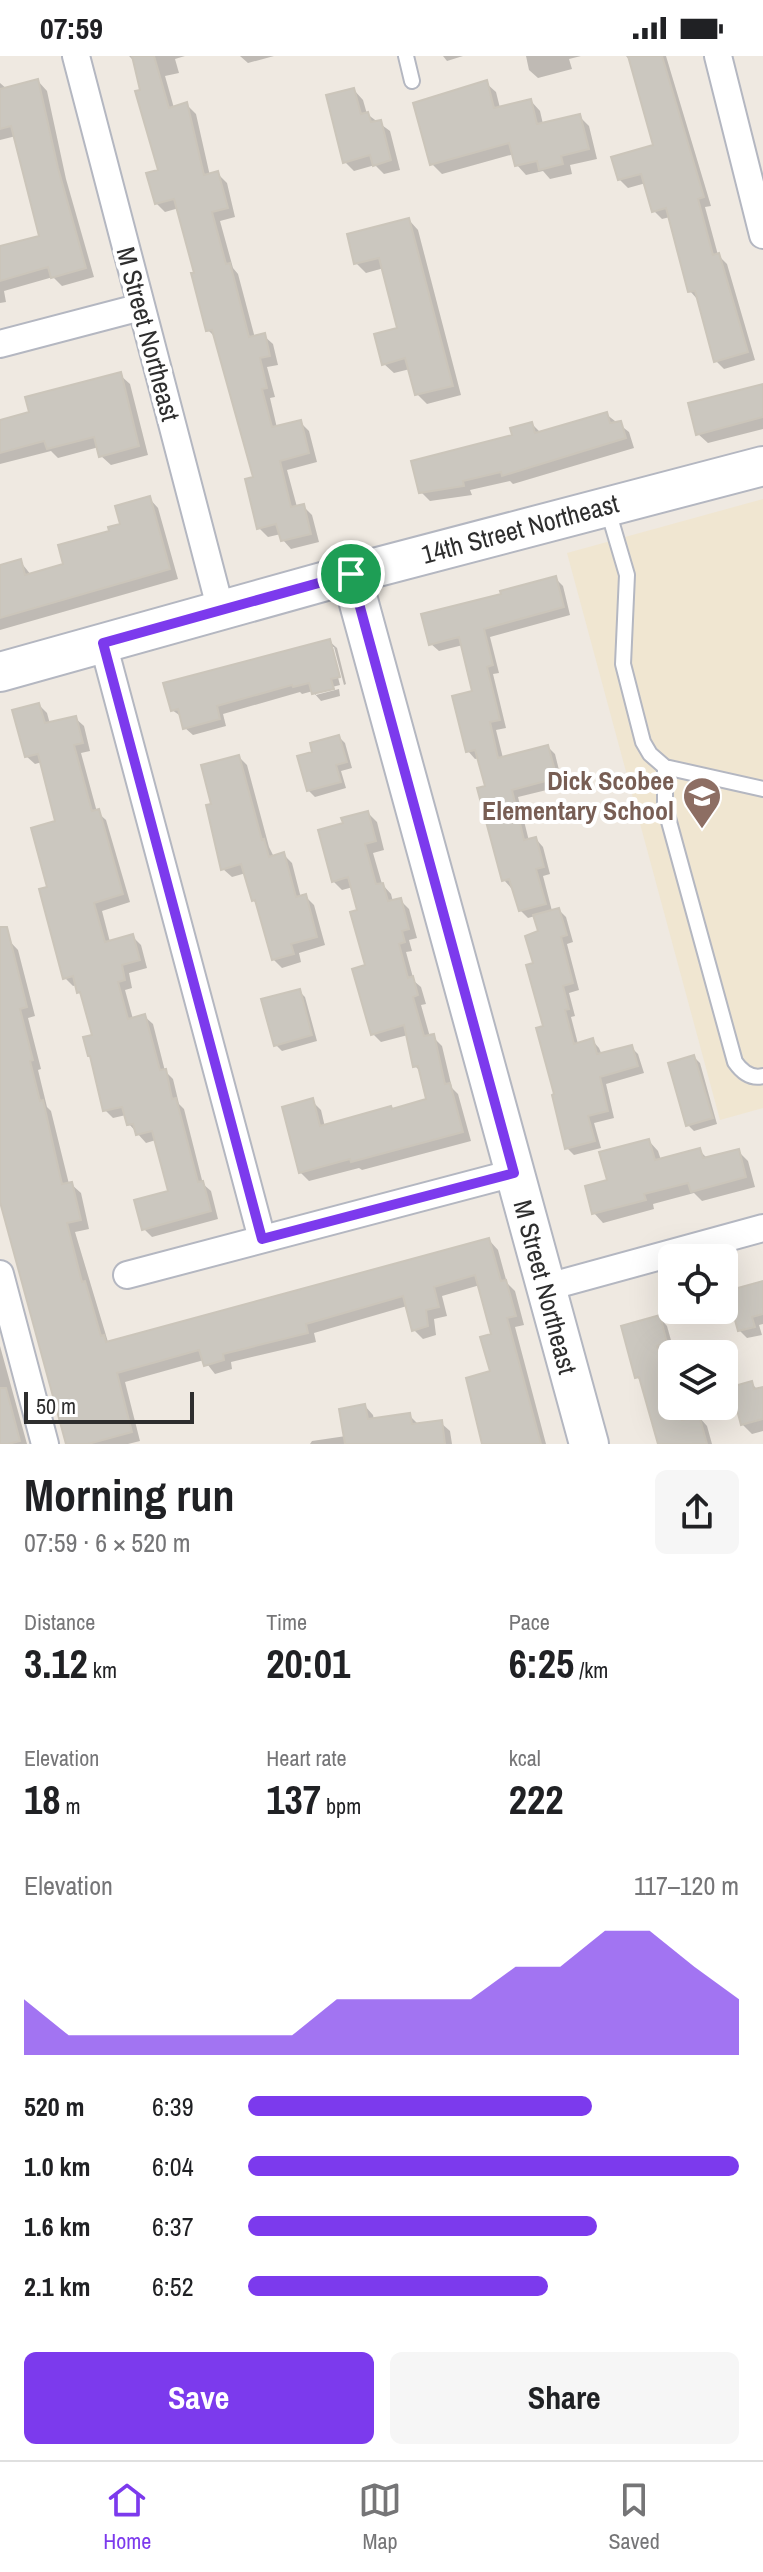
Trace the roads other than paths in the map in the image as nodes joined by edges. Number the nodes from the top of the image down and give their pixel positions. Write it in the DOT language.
graph roads {
  1 [pos="76,56"];
  2 [pos="406,56"];
  3 [pos="721,57"];
  4 [pos="412,81"];
  5 [pos="763,235"];
  6 [pos="141,307"];
  7 [pos="0,344"];
  8 [pos="763,466"];
  9 [pos="607,507"];
  10 [pos="351,574"];
  11 [pos="221,611"];
  12 [pos="103,643"];
  13 [pos="0,672"];
  14 [pos="665,767"];
  15 [pos="763,789"];
  16 [pos="763,1076"];
  17 [pos="514,1173"];
  18 [pos="763,1228"];
  19 [pos="262,1239"];
  20 [pos="0,1274"];
  21 [pos="127,1275"];
  22 [pos="544,1288"];
  23 [pos="45,1444"];
  24 [pos="589,1444"];
  1 -- 6 [label="street, M Street Northeast"];
  2 -- 4 [label="lane"];
  3 -- 5 [label="street"];
  6 -- 7 [label="street"];
  6 -- 11 [label="street, M Street Northeast"];
  8 -- 9 [label="street, 14th Street Northeast"];
  9 -- 10 [label="street, 14th Street Northeast"];
  9 -- 14 [label="lane"];
  10 -- 11 [label="street, 14th Street Northeast"];
  10 -- 17 [label="street, M Street Northeast"];
  11 -- 12 [label="street, 14th Street Northeast"];
  12 -- 13 [label="street, 14th Street Northeast"];
  12 -- 19 [label="street"];
  14 -- 15 [label="lane"];
  14 -- 16 [label="lane"];
  17 -- 19 [label="street"];
  17 -- 22 [label="street, M Street Northeast"];
  18 -- 22 [label="street"];
  19 -- 21 [label="street"];
  20 -- 23 [label="street"];
  22 -- 24 [label="street, M Street Northeast"];
}
